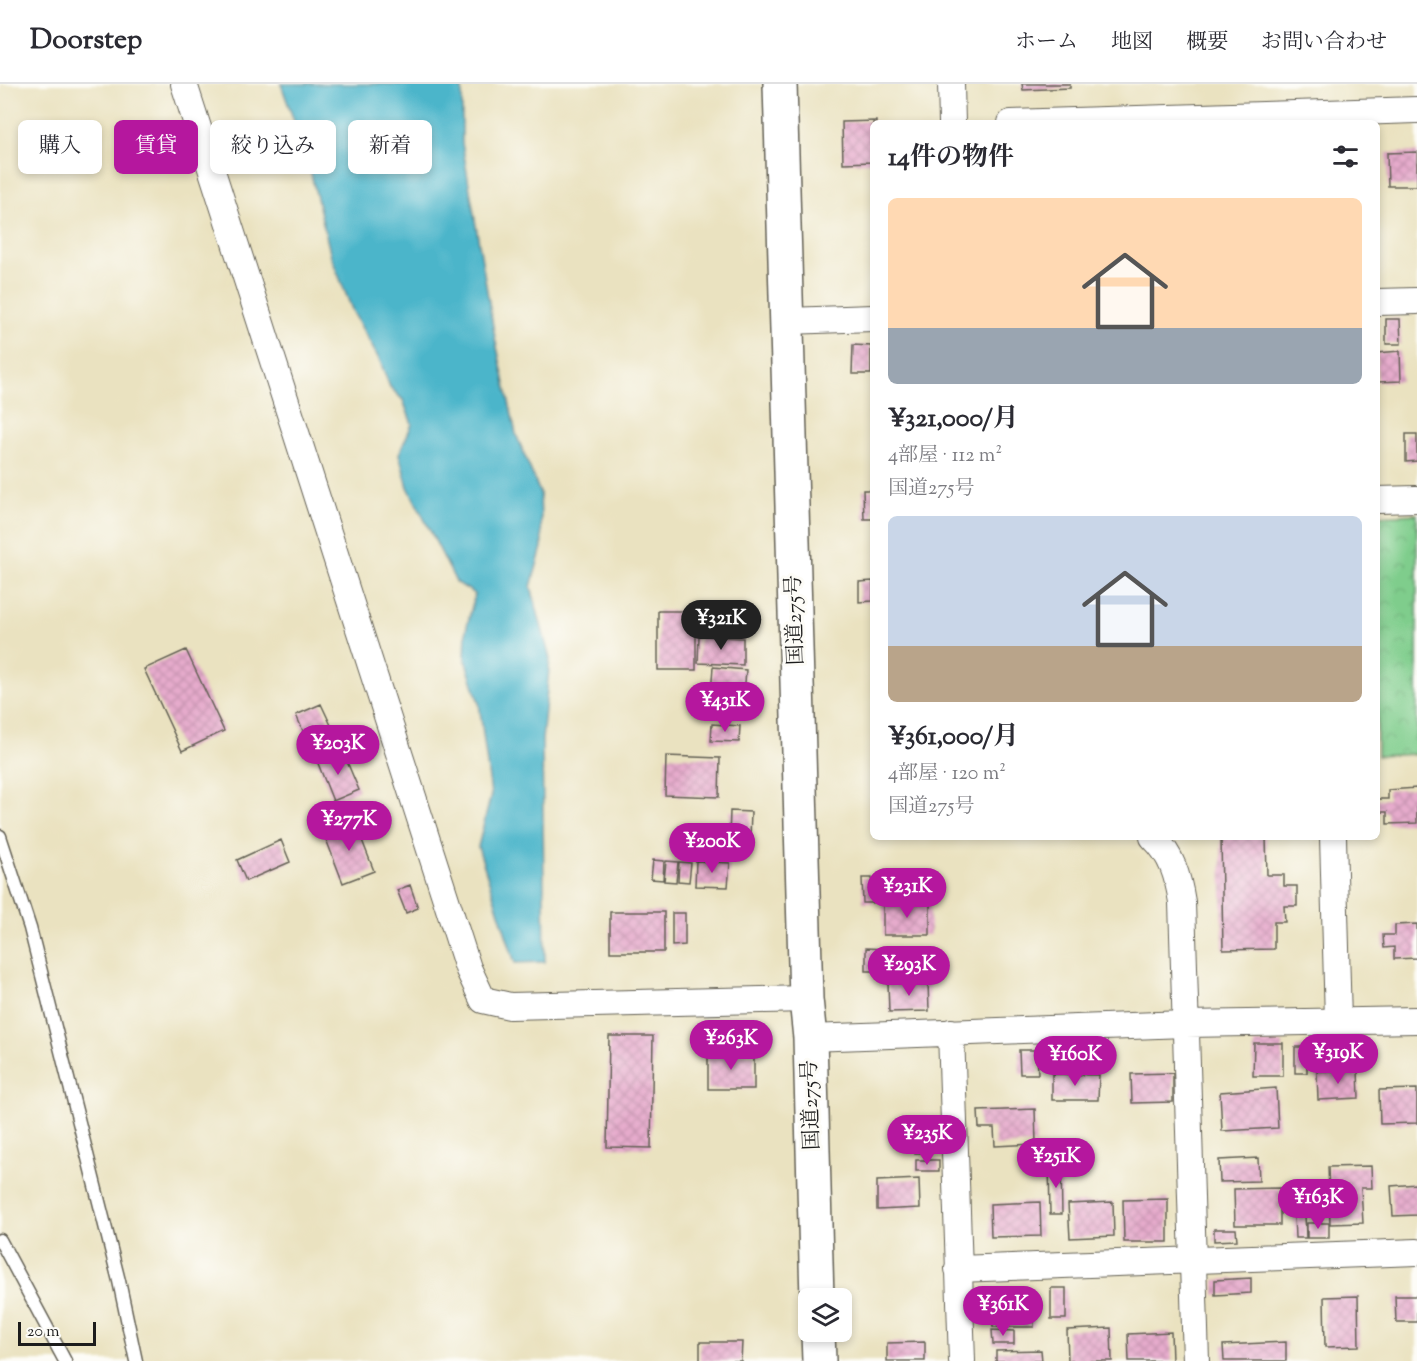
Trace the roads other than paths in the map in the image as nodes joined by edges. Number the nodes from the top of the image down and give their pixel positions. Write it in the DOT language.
graph roads {
  1 [pos="184,84"];
  2 [pos="780,84"];
  3 [pos="951,84"];
  4 [pos="1417,110"];
  5 [pos="952,120"];
  6 [pos="1105,120"];
  7 [pos="1417,301"];
  8 [pos="1380,302"];
  9 [pos="870,318"];
  10 [pos="788,321"];
  11 [pos="1417,499"];
  12 [pos="1380,500"];
  13 [pos="0,836"];
  14 [pos="1156,840"];
  15 [pos="1332,840"];
  16 [pos="806,999"];
  17 [pos="1417,1020"];
  18 [pos="1338,1021"];
  19 [pos="1185,1024"];
  20 [pos="951,1032"];
  21 [pos="810,1038"];
  22 [pos="0,1240"];
  23 [pos="1417,1252"];
  24 [pos="1192,1261"];
  25 [pos="958,1269"];
  26 [pos="817,1288"];
  27 [pos="818,1342"];
  28 [pos="65,1361"];
  29 [pos="136,1361"];
  30 [pos="819,1361"];
  31 [pos="962,1361"];
  32 [pos="1196,1361"];
  1 -- 16 [label="street"];
  2 -- 10 [label="highway, 国道275号"];
  3 -- 5 [label="street"];
  4 -- 6 [label="street"];
  7 -- 8 [label="street"];
  9 -- 10 [label="street"];
  10 -- 16 [label="highway, 国道275号"];
  11 -- 12 [label="street"];
  13 -- 29 [label="lane"];
  14 -- 19 [label="street"];
  15 -- 18 [label="street"];
  16 -- 21 [label="highway, 国道275号"];
  17 -- 18 [label="street"];
  18 -- 19 [label="street"];
  19 -- 20 [label="street"];
  19 -- 24 [label="street"];
  20 -- 21 [label="street"];
  20 -- 25 [label="street"];
  21 -- 26 [label="highway, 国道275号"];
  22 -- 28 [label="lane"];
  23 -- 24 [label="street"];
  24 -- 25 [label="street"];
  24 -- 32 [label="street"];
  25 -- 31 [label="street"];
  27 -- 30 [label="highway"];
}
